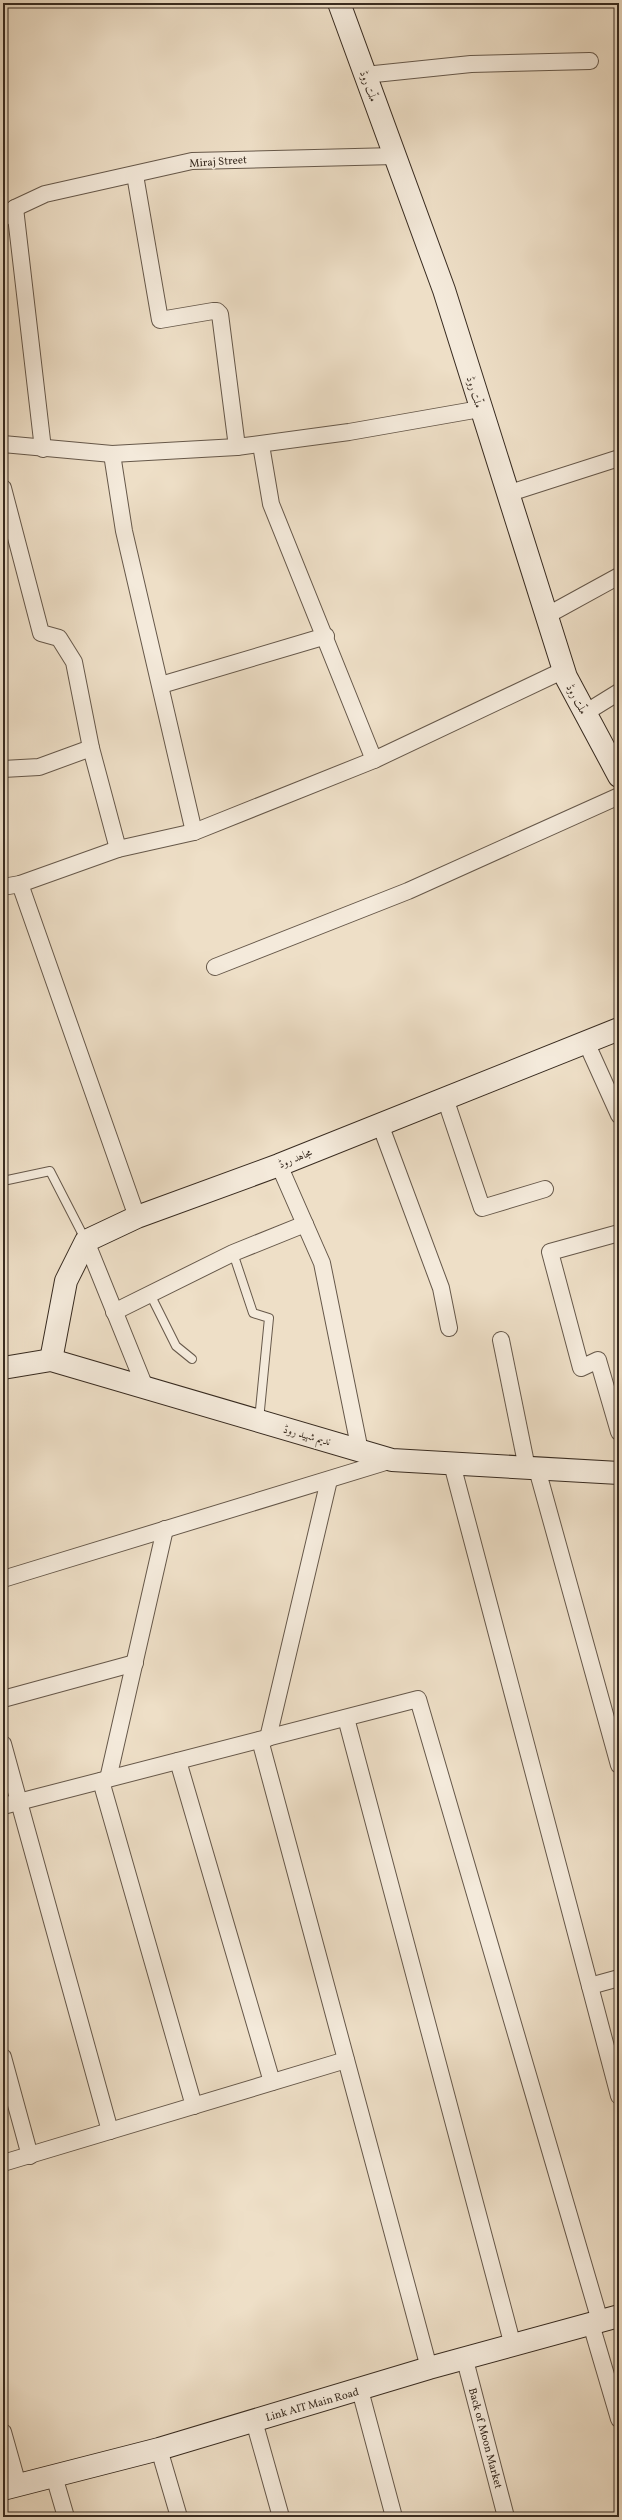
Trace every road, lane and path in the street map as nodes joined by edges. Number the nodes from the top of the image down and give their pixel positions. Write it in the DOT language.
graph roads {
  1 [pos="339,3"];
  2 [pos="590,61"];
  3 [pos="365,75"];
  4 [pos="395,156"];
  5 [pos="135,175"];
  6 [pos="9,213"];
  7 [pos="480,409"];
  8 [pos="3,444"];
  9 [pos="261,445"];
  10 [pos="237,447"];
  11 [pos="43,449"];
  12 [pos="112,454"];
  13 [pos="619,458"];
  14 [pos="3,488"];
  15 [pos="507,494"];
  16 [pos="619,576"];
  17 [pos="546,616"];
  18 [pos="326,636"];
  19 [pos="564,670"];
  20 [pos="161,685"];
  21 [pos="619,692"];
  22 [pos="585,713"];
  23 [pos="91,748"];
  24 [pos="374,760"];
  25 [pos="3,769"];
  26 [pos="619,776"];
  27 [pos="619,796"];
  28 [pos="194,832"];
  29 [pos="118,849"];
  30 [pos="20,884"];
  31 [pos="3,887"];
  32 [pos="215,967"];
  33 [pos="619,1029"];
  34 [pos="586,1042"];
  35 [pos="445,1098"];
  36 [pos="619,1116"];
  37 [pos="380,1124"];
  38 [pos="279,1165"];
  39 [pos="3,1181"];
  40 [pos="545,1189"];
  41 [pos="137,1217"];
  42 [pos="305,1224"];
  43 [pos="619,1233"];
  44 [pos="86,1241"];
  45 [pos="233,1253"];
  46 [pos="150,1294"];
  47 [pos="114,1312"];
  48 [pos="449,1328"];
  49 [pos="501,1340"];
  50 [pos="192,1359"];
  51 [pos="51,1360"];
  52 [pos="3,1368"];
  53 [pos="145,1387"];
  54 [pos="259,1421"];
  55 [pos="619,1432"];
  56 [pos="360,1451"];
  57 [pos="392,1460"];
  58 [pos="452,1464"];
  59 [pos="532,1468"];
  60 [pos="619,1473"];
  61 [pos="329,1480"];
  62 [pos="165,1529"];
  63 [pos="3,1579"];
  64 [pos="135,1663"];
  65 [pos="3,1699"];
  66 [pos="346,1718"];
  67 [pos="264,1739"];
  68 [pos="3,1744"];
  69 [pos="178,1761"];
  70 [pos="619,1765"];
  71 [pos="105,1780"];
  72 [pos="19,1802"];
  73 [pos="3,1806"];
  74 [pos="619,1978"];
  75 [pos="590,1986"];
  76 [pos="3,2057"];
  77 [pos="346,2060"];
  78 [pos="272,2082"];
  79 [pos="619,2096"];
  80 [pos="194,2106"];
  81 [pos="110,2131"];
  82 [pos="30,2156"];
  83 [pos="3,2163"];
  84 [pos="603,2320"];
  85 [pos="513,2346"];
  86 [pos="466,2360"];
  87 [pos="429,2368"];
  88 [pos="360,2390"];
  89 [pos="619,2419"];
  90 [pos="254,2421"];
  91 [pos="3,2432"];
  92 [pos="159,2449"];
  93 [pos="54,2476"];
  94 [pos="10,2487"];
  95 [pos="66,2517"];
  96 [pos="179,2517"];
  97 [pos="281,2517"];
  98 [pos="394,2517"];
  99 [pos="506,2517"];
  1 -- 3 [label="street, ملّت روڈ"];
  2 -- 3 [label="street"];
  3 -- 4 [label="street, ملّت روڈ"];
  4 -- 5 [label="street, Miraj Street"];
  4 -- 7 [label="street, ملّت روڈ"];
  5 -- 6 [label="street, Miraj Street"];
  5 -- 10 [label="street"];
  6 -- 11 [label="street"];
  7 -- 9 [label="street"];
  7 -- 15 [label="street, ملّت روڈ"];
  8 -- 11 [label="street"];
  9 -- 10 [label="street"];
  9 -- 18 [label="street"];
  10 -- 12 [label="street"];
  11 -- 12 [label="street"];
  12 -- 20 [label="street"];
  13 -- 15 [label="street"];
  14 -- 23 [label="street"];
  15 -- 17 [label="street, ملّت روڈ"];
  16 -- 17 [label="street"];
  17 -- 19 [label="street, ملّت روڈ"];
  18 -- 20 [label="street"];
  18 -- 24 [label="street"];
  19 -- 22 [label="street, ملّت روڈ"];
  19 -- 24 [label="street"];
  20 -- 28 [label="street"];
  21 -- 22 [label="street"];
  22 -- 26 [label="street, ملّت روڈ"];
  23 -- 25 [label="street"];
  23 -- 29 [label="street"];
  24 -- 28 [label="street"];
  27 -- 32 [label="street"];
  28 -- 29 [label="street"];
  29 -- 30 [label="street"];
  30 -- 31 [label="street"];
  30 -- 41 [label="street"];
  33 -- 34 [label="street, مجاہد روڈ"];
  34 -- 35 [label="street, مجاہد روڈ"];
  34 -- 36 [label="street"];
  35 -- 37 [label="street, مجاہد روڈ"];
  35 -- 40 [label="street"];
  37 -- 38 [label="street, مجاہد روڈ"];
  37 -- 48 [label="street"];
  38 -- 41 [label="street, مجاہد روڈ"];
  38 -- 42 [label="street"];
  39 -- 44 [label="lane"];
  41 -- 44 [label="street, مجاہد روڈ"];
  42 -- 45 [label="street"];
  42 -- 56 [label="street"];
  43 -- 55 [label="street"];
  44 -- 47 [label="street"];
  44 -- 51 [label="street"];
  45 -- 46 [label="street"];
  45 -- 54 [label="lane"];
  46 -- 47 [label="street"];
  46 -- 50 [label="lane"];
  47 -- 53 [label="street"];
  49 -- 59 [label="street"];
  51 -- 52 [label="street, ندیم شہید روڈ"];
  51 -- 53 [label="street, ندیم شہید روڈ"];
  53 -- 54 [label="street, ندیم شہید روڈ"];
  54 -- 56 [label="street, ندیم شہید روڈ"];
  56 -- 57 [label="street, ندیم شہید روڈ"];
  57 -- 58 [label="street, ندیم شہید روڈ"];
  57 -- 61 [label="street"];
  58 -- 59 [label="street, ندیم شہید روڈ"];
  58 -- 75 [label="street"];
  59 -- 60 [label="street, ندیم شہید روڈ"];
  59 -- 70 [label="street"];
  61 -- 62 [label="street"];
  61 -- 67 [label="street"];
  62 -- 63 [label="street"];
  62 -- 64 [label="street"];
  64 -- 65 [label="street"];
  64 -- 71 [label="street"];
  66 -- 67 [label="street"];
  66 -- 84 [label="street"];
  66 -- 85 [label="street"];
  67 -- 69 [label="street"];
  67 -- 77 [label="street"];
  68 -- 72 [label="street"];
  69 -- 71 [label="street"];
  69 -- 78 [label="street"];
  71 -- 72 [label="street"];
  71 -- 80 [label="street"];
  72 -- 73 [label="street"];
  72 -- 81 [label="street"];
  74 -- 75 [label="street"];
  75 -- 79 [label="street"];
  76 -- 82 [label="street"];
  77 -- 78 [label="street"];
  77 -- 87 [label="street"];
  78 -- 80 [label="street"];
  80 -- 81 [label="street"];
  81 -- 82 [label="street"];
  82 -- 83 [label="street"];
  84 -- 85 [label="street, Link AIT Main Road"];
  84 -- 89 [label="street"];
  85 -- 86 [label="street, Link AIT Main Road"];
  86 -- 87 [label="street, Link AIT Main Road"];
  86 -- 99 [label="street, Back of Moon Market"];
  87 -- 88 [label="street, Link AIT Main Road"];
  88 -- 90 [label="street, Link AIT Main Road"];
  88 -- 98 [label="street"];
  90 -- 92 [label="street, Link AIT Main Road"];
  90 -- 97 [label="street"];
  91 -- 94 [label="street"];
  92 -- 93 [label="street, Link AIT Main Road"];
  92 -- 96 [label="street"];
  93 -- 94 [label="street, Link AIT Main Road"];
  93 -- 95 [label="street"];
}
